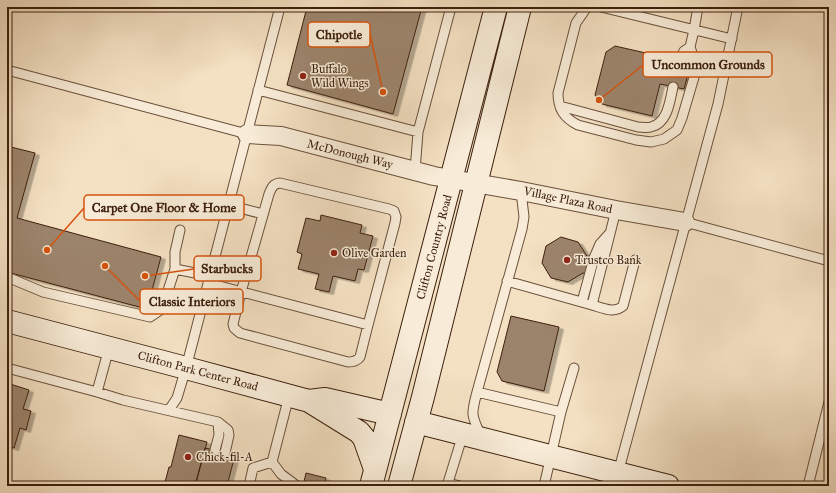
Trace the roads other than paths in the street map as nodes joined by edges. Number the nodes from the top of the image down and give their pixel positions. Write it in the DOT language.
graph roads {
  1 [pos="280,7"];
  2 [pos="451,7"];
  3 [pos="496,7"];
  4 [pos="520,7"];
  5 [pos="587,7"];
  6 [pos="601,7"];
  7 [pos="698,7"];
  8 [pos="738,7"];
  9 [pos="694,30"];
  10 [pos="732,39"];
  11 [pos="690,47"];
  12 [pos="678,64"];
  13 [pos="7,70"];
  14 [pos="673,87"];
  15 [pos="258,90"];
  16 [pos="560,106"];
  17 [pos="418,132"];
  18 [pos="247,134"];
  19 [pos="415,171"];
  20 [pos="452,179"];
  21 [pos="476,183"];
  22 [pos="521,191"];
  23 [pos="228,205"];
  24 [pos="616,210"];
  25 [pos="263,214"];
  26 [pos="685,222"];
  27 [pos="180,230"];
  28 [pos="611,232"];
  29 [pos="635,260"];
  30 [pos="829,261"];
  31 [pos="175,269"];
  32 [pos="7,277"];
  33 [pos="209,280"];
  34 [pos="507,281"];
  35 [pos="241,292"];
  36 [pos="582,302"];
  37 [pos="592,305"];
  38 [pos="7,321"];
  39 [pos="368,325"];
  40 [pos="109,348"];
  41 [pos="7,368"];
  42 [pos="186,368"];
  43 [pos="574,368"];
  44 [pos="97,392"];
  45 [pos="477,392"];
  46 [pos="299,398"];
  47 [pos="829,402"];
  48 [pos="169,410"];
  49 [pos="561,412"];
  50 [pos="390,414"];
  51 [pos="218,422"];
  52 [pos="416,422"];
  53 [pos="473,436"];
  54 [pos="215,450"];
  55 [pos="224,453"];
  56 [pos="550,456"];
  57 [pos="272,462"];
  58 [pos="373,478"];
  59 [pos="616,480"];
  60 [pos="295,485"];
  61 [pos="447,485"];
  62 [pos="249,486"];
  63 [pos="399,486"];
  64 [pos="460,486"];
  65 [pos="544,486"];
  66 [pos="668,486"];
  67 [pos="808,486"];
  1 -- 15 [label="lane"];
  2 -- 17 [label="lane"];
  3 -- 20 [label="street, Clifton Country Road"];
  4 -- 21 [label="street, Clifton Country Road"];
  5 -- 16 [label="lane"];
  6 -- 9 [label="lane"];
  7 -- 9 [label="lane"];
  8 -- 10 [label="lane"];
  9 -- 10 [label="lane"];
  9 -- 11 [label="lane"];
  10 -- 26 [label="lane"];
  11 -- 12 [label="lane"];
  11 -- 16 [label="lane"];
  13 -- 18 [label="lane"];
  14 -- 16 [label="lane"];
  15 -- 17 [label="lane"];
  15 -- 18 [label="lane"];
  17 -- 19 [label="lane"];
  18 -- 19 [label="street, McDonough Way"];
  18 -- 23 [label="lane"];
  19 -- 20 [label="street, McDonough Way"];
  20 -- 21 [label="street, Village Plaza Road"];
  20 -- 50 [label="street, Clifton Country Road"];
  21 -- 22 [label="street, Village Plaza Road"];
  21 -- 52 [label="street, Clifton Country Road"];
  22 -- 24 [label="street, Village Plaza Road"];
  22 -- 34 [label="lane"];
  23 -- 25 [label="lane"];
  23 -- 33 [label="lane"];
  24 -- 26 [label="street, Village Plaza Road"];
  24 -- 28 [label="lane"];
  25 -- 35 [label="lane"];
  25 -- 39 [label="lane"];
  26 -- 30 [label="lane"];
  26 -- 59 [label="lane"];
  27 -- 31 [label="lane"];
  28 -- 36 [label="lane"];
  28 -- 37 [label="lane"];
  29 -- 37 [label="lane"];
  31 -- 32 [label="lane"];
  31 -- 33 [label="lane"];
  33 -- 35 [label="lane"];
  33 -- 42 [label="lane"];
  34 -- 36 [label="lane"];
  34 -- 45 [label="lane"];
  35 -- 39 [label="lane"];
  35 -- 39 [label="lane"];
  36 -- 37 [label="lane"];
  38 -- 40 [label="street, Clifton Park Center Road"];
  40 -- 42 [label="street, Clifton Park Center Road"];
  40 -- 44 [label="lane"];
  41 -- 44 [label="lane"];
  42 -- 46 [label="street, Clifton Park Center Road"];
  42 -- 48 [label="lane"];
  43 -- 49 [label="lane"];
  44 -- 48 [label="lane"];
  45 -- 49 [label="lane"];
  45 -- 53 [label="lane"];
  46 -- 50 [label="street, Clifton Park Center Road"];
  46 -- 57 [label="lane"];
  46 -- 58 [label="street"];
  47 -- 67 [label="lane"];
  48 -- 51 [label="lane"];
  49 -- 56 [label="lane"];
  50 -- 58 [label="street, Clifton Country Road"];
  50 -- 63 [label="street"];
  51 -- 54 [label="lane"];
  51 -- 55 [label="lane"];
  52 -- 53 [label="street"];
  52 -- 63 [label="street, Clifton Country Road"];
  53 -- 56 [label="street"];
  53 -- 61 [label="lane"];
  56 -- 59 [label="street"];
  56 -- 65 [label="lane"];
  57 -- 60 [label="lane"];
  57 -- 62 [label="lane"];
  59 -- 66 [label="street"];
  61 -- 64 [label="lane"];
}
